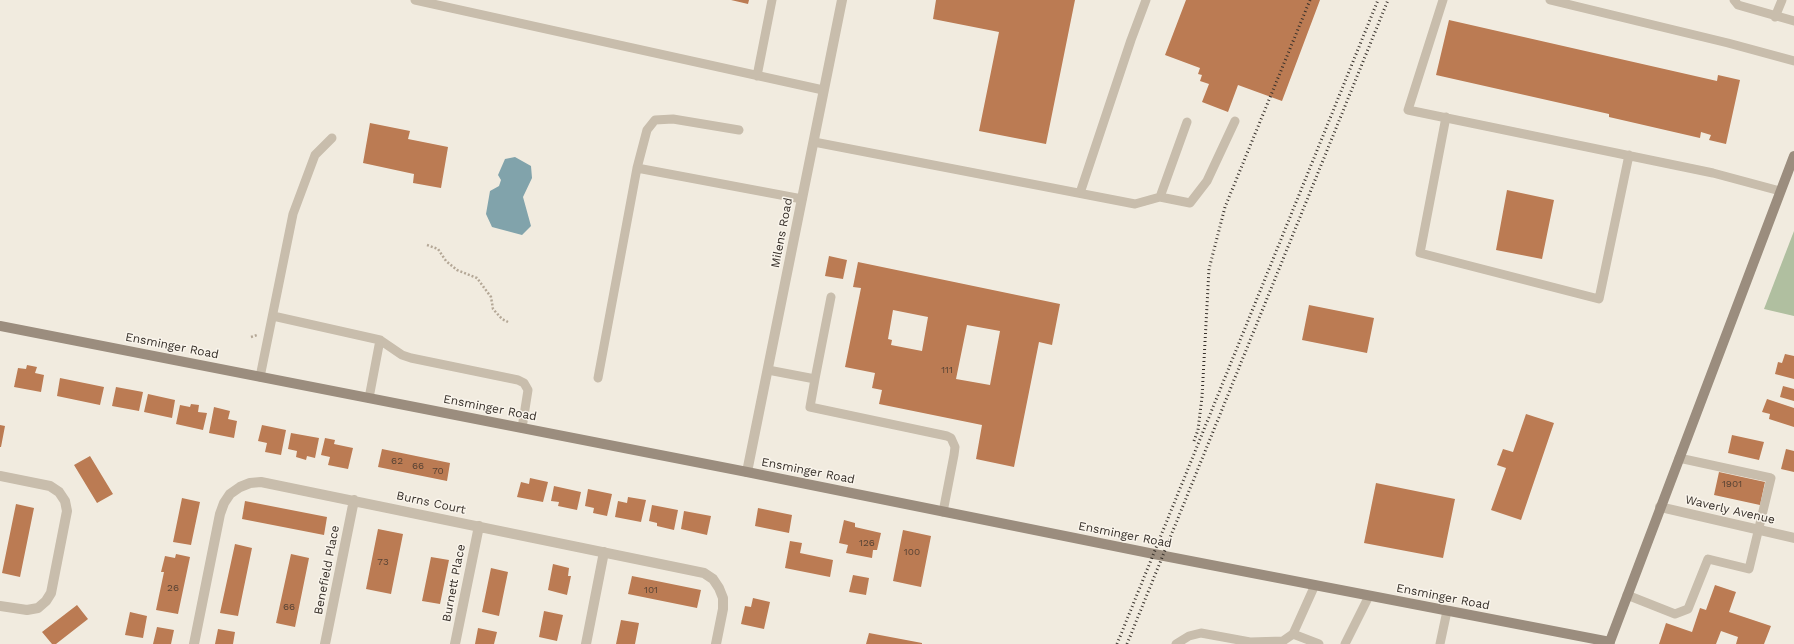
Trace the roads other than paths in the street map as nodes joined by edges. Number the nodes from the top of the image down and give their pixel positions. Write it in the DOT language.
graph roads {
  1 [pos="415,0"];
  2 [pos="772,0"];
  3 [pos="842,0"];
  4 [pos="1146,0"];
  5 [pos="1443,0"];
  6 [pos="1550,0"];
  7 [pos="1734,0"];
  8 [pos="1782,0"];
  9 [pos="1775,17"];
  10 [pos="1794,21"];
  11 [pos="1794,61"];
  12 [pos="757,76"];
  13 [pos="823,90"];
  14 [pos="1446,117"];
  15 [pos="1235,121"];
  16 [pos="1187,122"];
  17 [pos="739,130"];
  18 [pos="332,138"];
  19 [pos="814,142"];
  20 [pos="1629,155"];
  21 [pos="1794,156"];
  22 [pos="637,168"];
  23 [pos="1780,191"];
  24 [pos="1080,193"];
  25 [pos="1160,197"];
  26 [pos="802,198"];
  27 [pos="831,297"];
  28 [pos="273,316"];
  29 [pos="0,326"];
  30 [pos="380,340"];
  31 [pos="768,370"];
  32 [pos="260,377"];
  33 [pos="598,378"];
  34 [pos="815,379"];
  35 [pos="369,398"];
  36 [pos="522,428"];
  37 [pos="1678,458"];
  38 [pos="747,472"];
  39 [pos="0,476"];
  40 [pos="354,500"];
  41 [pos="1660,507"];
  42 [pos="943,512"];
  43 [pos="478,526"];
  44 [pos="1758,530"];
  45 [pos="1794,538"];
  46 [pos="604,552"];
  47 [pos="1314,585"];
  48 [pos="1627,595"];
  49 [pos="1369,596"];
  50 [pos="0,606"];
  51 [pos="1447,611"];
  52 [pos="1293,634"];
  53 [pos="1610,643"];
  54 [pos="194,644"];
  55 [pos="325,644"];
  56 [pos="455,644"];
  57 [pos="586,644"];
  58 [pos="716,644"];
  59 [pos="1176,644"];
  60 [pos="1319,644"];
  61 [pos="1345,644"];
  62 [pos="1440,644"];
  1 -- 12 [label="lane"];
  2 -- 12 [label="lane"];
  3 -- 13 [label="street, Milens Road"];
  4 -- 24 [label="lane"];
  5 -- 14 [label="lane"];
  6 -- 11 [label="lane"];
  7 -- 9 [label="lane"];
  8 -- 9 [label="lane"];
  9 -- 10 [label="lane"];
  12 -- 13 [label="lane"];
  13 -- 19 [label="street, Milens Road"];
  14 -- 20 [label="lane"];
  14 -- 20 [label="lane"];
  15 -- 25 [label="lane"];
  16 -- 25 [label="lane"];
  17 -- 22 [label="lane"];
  18 -- 28 [label="lane"];
  19 -- 24 [label="lane"];
  19 -- 26 [label="street, Milens Road"];
  20 -- 23 [label="lane"];
  21 -- 23 [label="street"];
  22 -- 26 [label="lane"];
  22 -- 33 [label="lane"];
  23 -- 37 [label="street"];
  24 -- 25 [label="lane"];
  26 -- 31 [label="street, Milens Road"];
  27 -- 34 [label="lane"];
  28 -- 30 [label="lane"];
  28 -- 32 [label="lane"];
  29 -- 32 [label="street, Ensminger Road"];
  30 -- 35 [label="lane"];
  30 -- 36 [label="lane"];
  31 -- 34 [label="lane"];
  31 -- 38 [label="street, Milens Road"];
  32 -- 35 [label="street, Ensminger Road"];
  34 -- 42 [label="lane"];
  35 -- 36 [label="street, Ensminger Road"];
  36 -- 38 [label="street, Ensminger Road"];
  37 -- 41 [label="street"];
  37 -- 44 [label="lane"];
  38 -- 42 [label="street, Ensminger Road"];
  39 -- 50 [label="street"];
  40 -- 43 [label="street, Burns Court"];
  40 -- 54 [label="street, Burns Court"];
  40 -- 55 [label="street, Benefield Place"];
  41 -- 44 [label="street, Waverly Avenue"];
  41 -- 48 [label="street"];
  42 -- 47 [label="street, Ensminger Road"];
  43 -- 46 [label="street, Burns Court"];
  43 -- 56 [label="street, Burnett Place"];
  44 -- 45 [label="street, Waverly Avenue"];
  44 -- 48 [label="lane"];
  46 -- 57 [label="street"];
  46 -- 58 [label="street, Burns Court"];
  47 -- 49 [label="street, Ensminger Road"];
  47 -- 52 [label="lane"];
  48 -- 53 [label="street"];
  49 -- 51 [label="street, Ensminger Road"];
  49 -- 61 [label="lane"];
  51 -- 53 [label="street, Ensminger Road"];
  51 -- 62 [label="lane"];
  52 -- 59 [label="lane"];
  52 -- 60 [label="lane"];
}
